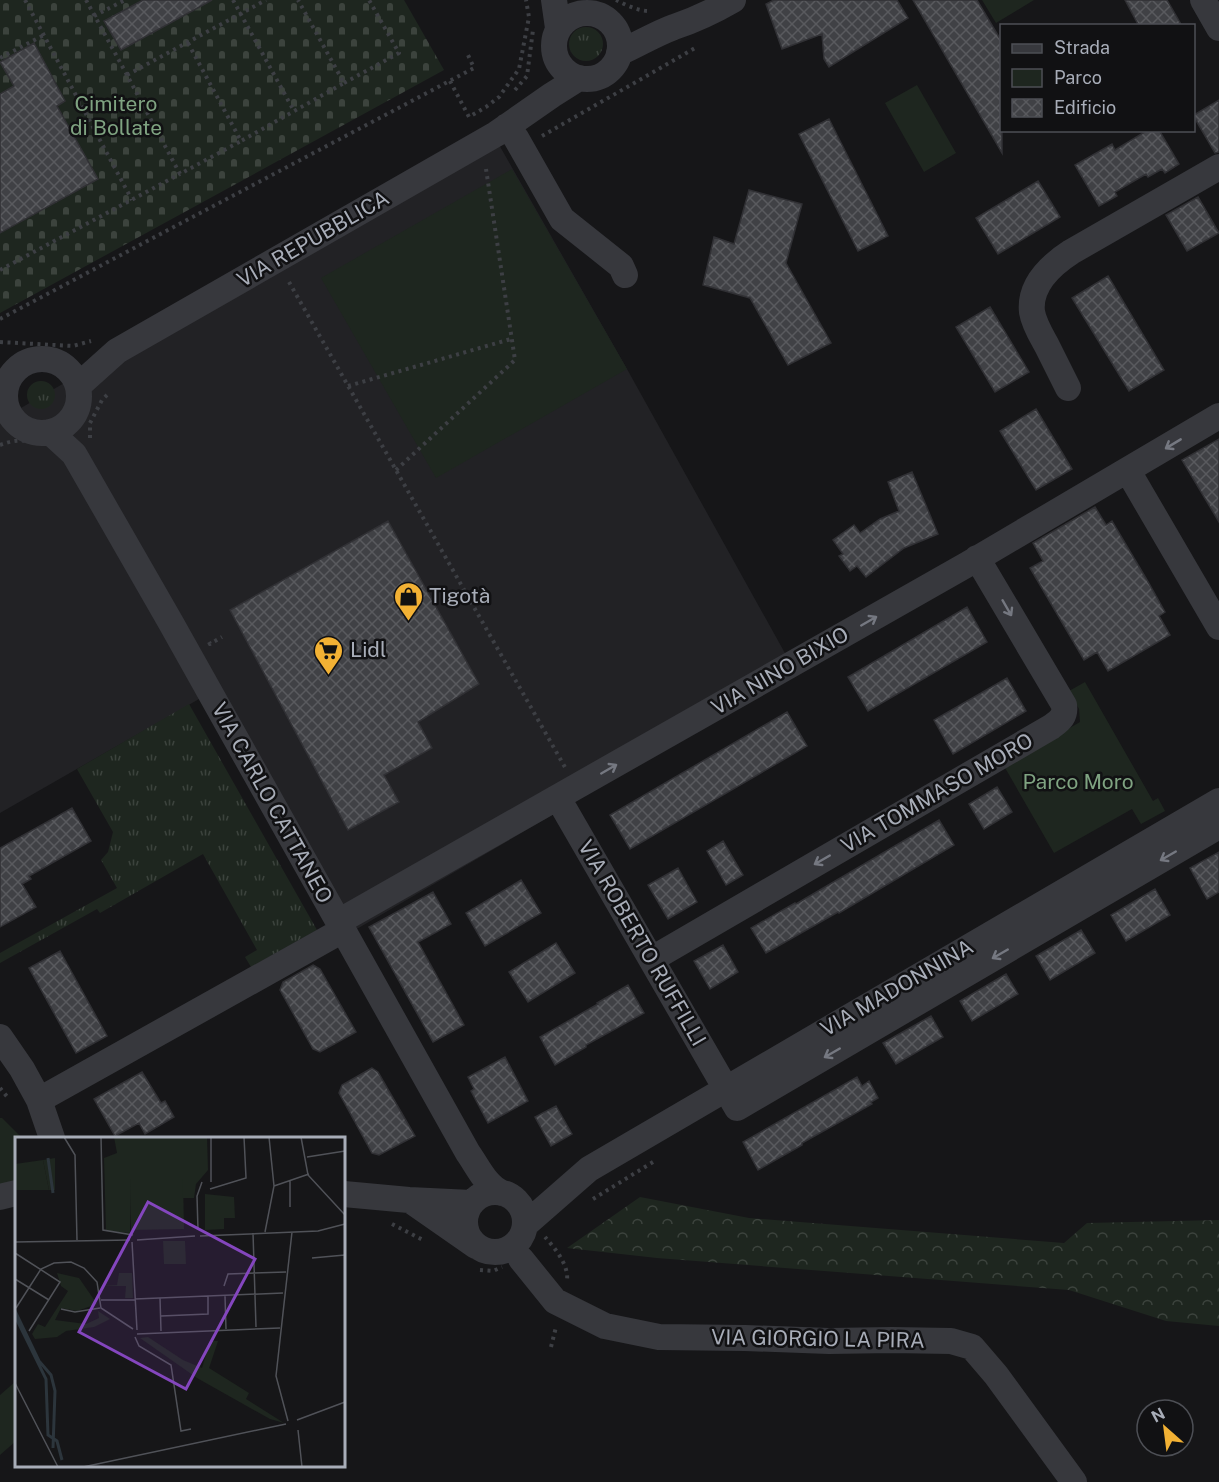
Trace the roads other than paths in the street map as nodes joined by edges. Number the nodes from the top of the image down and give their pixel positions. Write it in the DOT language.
graph roads {
  1 [pos="554,0"];
  2 [pos="733,0"];
  3 [pos="1203,0"];
  4 [pos="576,6"];
  5 [pos="546,26"];
  6 [pos="674,27"];
  7 [pos="615,28"];
  8 [pos="1219,28"];
  9 [pos="619,53"];
  10 [pos="558,62"];
  11 [pos="579,78"];
  12 [pos="507,126"];
  13 [pos="1219,167"];
  14 [pos="625,275"];
  15 [pos="71,376"];
  16 [pos="5,386"];
  17 [pos="1068,388"];
  18 [pos="1219,416"];
  19 [pos="60,426"];
  20 [pos="9,427"];
  21 [pos="1128,471"];
  22 [pos="977,558"];
  23 [pos="1219,627"];
  24 [pos="567,793"];
  25 [pos="1219,801"];
  26 [pos="1219,826"];
  27 [pos="341,926"];
  28 [pos="652,959"];
  29 [pos="0,1037"];
  30 [pos="726,1088"];
  31 [pos="39,1100"];
  32 [pos="52,1137"];
  33 [pos="468,1153"];
  34 [pos="583,1174"];
  35 [pos="15,1192"];
  36 [pos="345,1194"];
  37 [pos="507,1195"];
  38 [pos="0,1197"];
  39 [pos="409,1200"];
  40 [pos="472,1201"];
  41 [pos="525,1226"];
  42 [pos="479,1248"];
  43 [pos="522,1259"];
  44 [pos="1074,1482"];
  1 -- 5 [label="street"];
  2 -- 6 [label="street"];
  3 -- 8 [label="street"];
  4 -- 5 [label="street"];
  4 -- 7 [label="street"];
  5 -- 10 [label="street"];
  6 -- 7 [label="street"];
  6 -- 9 [label="street"];
  7 -- 9 [label="street"];
  9 -- 11 [label="street, VIA REPUBBLICA"];
  10 -- 11 [label="street"];
  10 -- 12 [label="street, VIA REPUBBLICA"];
  11 -- 12 [label="street, VIA REPUBBLICA"];
  12 -- 14 [label="street"];
  12 -- 15 [label="street, VIA REPUBBLICA"];
  13 -- 17 [label="street"];
  15 -- 16 [label="street"];
  15 -- 19 [label="street"];
  16 -- 20 [label="street"];
  18 -- 21 [label="street, VIA NINO BIXIO, one-way"];
  19 -- 20 [label="street"];
  19 -- 27 [label="street, VIA CARLO CATTANEO"];
  21 -- 22 [label="street, VIA NINO BIXIO"];
  21 -- 23 [label="street"];
  24 -- 22 [label="street, VIA NINO BIXIO, one-way"];
  22 -- 28 [label="street, VIA TOMMASO MORO, one-way"];
  24 -- 27 [label="street, VIA NINO BIXIO"];
  24 -- 28 [label="street, VIA ROBERTO RUFFILLI"];
  25 -- 30 [label="street, VIA MADONNINA"];
  26 -- 30 [label="street, VIA ROBERTO RUFFILLI, one-way"];
  27 -- 31 [label="street, VIA NINO BIXIO"];
  27 -- 33 [label="street, VIA CARLO CATTANEO"];
  28 -- 30 [label="street, VIA ROBERTO RUFFILLI"];
  29 -- 31 [label="street"];
  30 -- 34 [label="street, VIA MADONNINA"];
  31 -- 32 [label="street"];
  33 -- 37 [label="street, VIA CARLO CATTANEO"];
  33 -- 40 [label="street, VIA CARLO CATTANEO"];
  34 -- 37 [label="street, VIA MADONNINA"];
  34 -- 41 [label="street, VIA MADONNINA"];
  35 -- 38 [label="street"];
  36 -- 39 [label="street"];
  37 -- 40 [label="street"];
  37 -- 41 [label="street"];
  39 -- 40 [label="street"];
  39 -- 42 [label="street"];
  40 -- 42 [label="street"];
  41 -- 42 [label="street"];
  43 -- 44 [label="street, VIA GIORGIO LA PIRA"];
}
